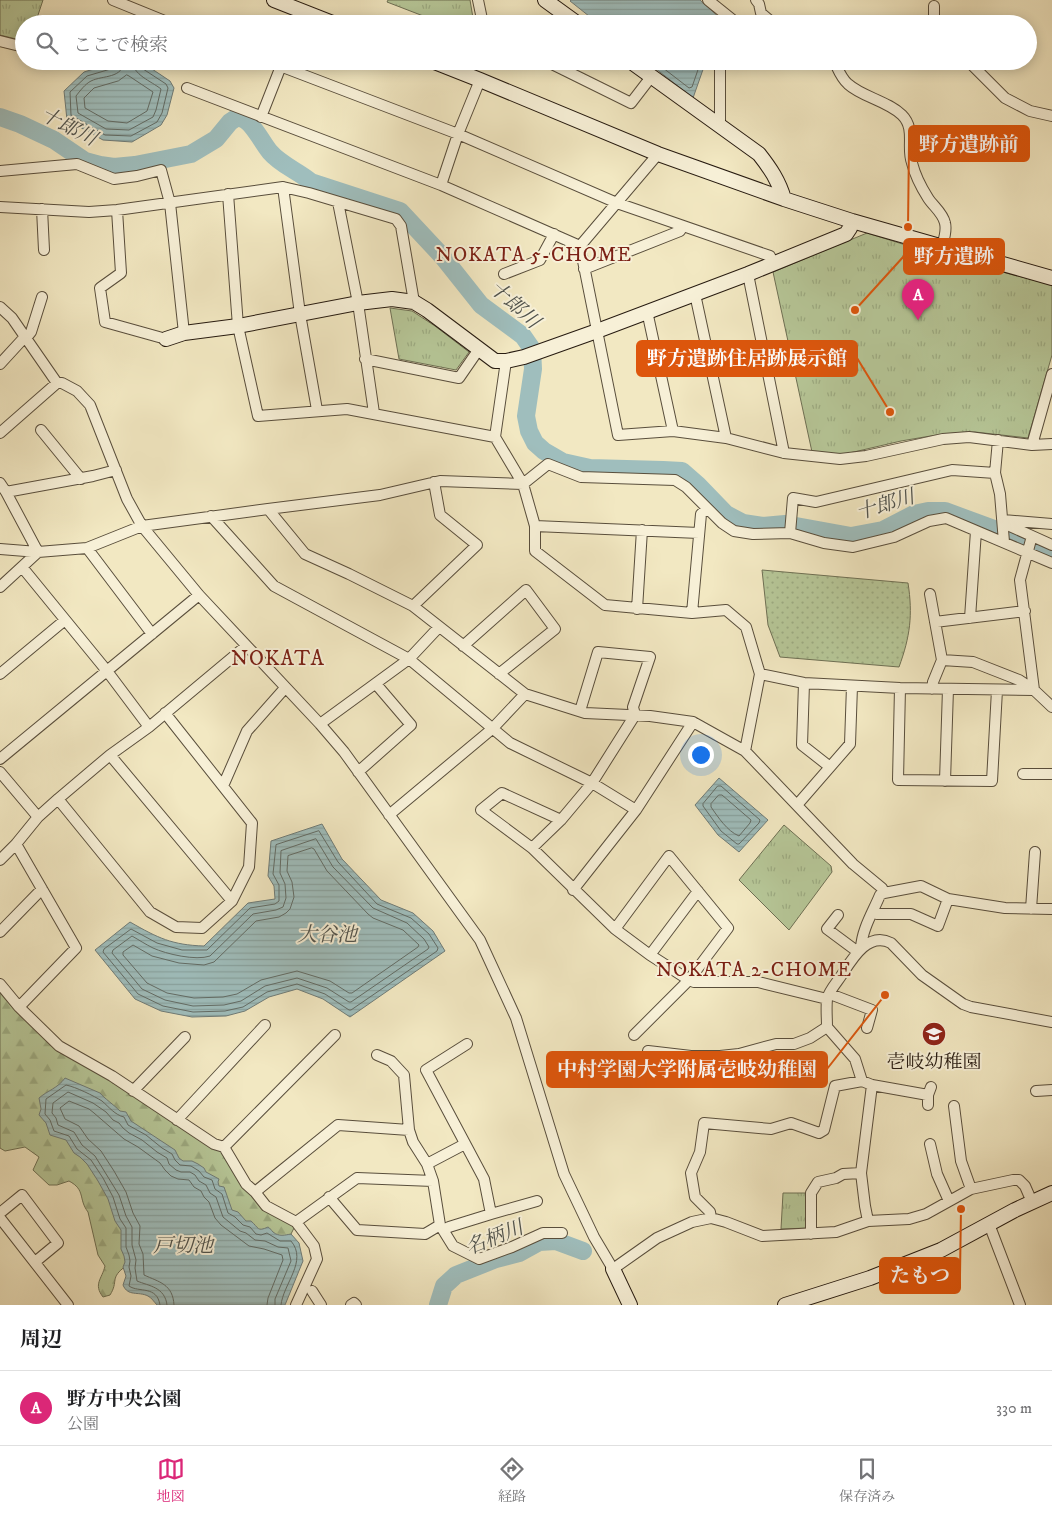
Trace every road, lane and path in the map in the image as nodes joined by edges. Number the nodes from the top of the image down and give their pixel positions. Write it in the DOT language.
graph roads {
  1 [pos="113,0"];
  2 [pos="274,0"];
  3 [pos="478,0"];
  4 [pos="545,0"];
  5 [pos="708,0"];
  6 [pos="756,0"];
  7 [pos="934,6"];
  8 [pos="151,15"];
  9 [pos="297,15"];
  10 [pos="482,15"];
  11 [pos="566,15"];
  12 [pos="727,15"];
  13 [pos="762,15"];
  14 [pos="934,15"];
  15 [pos="0,41"];
  16 [pos="15,45"];
  17 [pos="280,70"];
  18 [pos="297,70"];
  19 [pos="455,70"];
  20 [pos="564,70"];
  21 [pos="643,70"];
  22 [pos="720,70"];
  23 [pos="838,70"];
  24 [pos="977,70"];
  25 [pos="651,76"];
  26 [pos="480,80"];
  27 [pos="187,88"];
  28 [pos="261,116"];
  29 [pos="1052,116"];
  30 [pos="720,126"];
  31 [pos="458,134"];
  32 [pos="658,154"];
  33 [pos="0,171"];
  34 [pos="441,185"];
  35 [pos="283,188"];
  36 [pos="228,194"];
  37 [pos="784,199"];
  38 [pos="170,202"];
  39 [pos="338,202"];
  40 [pos="617,203"];
  41 [pos="0,207"];
  42 [pos="42,208"];
  43 [pos="117,210"];
  44 [pos="852,221"];
  45 [pos="684,226"];
  46 [pos="554,234"];
  47 [pos="580,246"];
  48 [pos="942,246"];
  49 [pos="44,250"];
  50 [pos="773,263"];
  51 [pos="584,269"];
  52 [pos="504,274"];
  53 [pos="748,274"];
  54 [pos="1052,278"];
  55 [pos="695,294"];
  56 [pos="42,297"];
  57 [pos="414,302"];
  58 [pos="358,303"];
  59 [pos="0,307"];
  60 [pos="647,311"];
  61 [pos="300,314"];
  62 [pos="238,326"];
  63 [pos="597,331"];
  64 [pos="184,334"];
  65 [pos="27,337"];
  66 [pos="166,338"];
  67 [pos="479,348"];
  68 [pos="365,359"];
  69 [pos="506,361"];
  70 [pos="0,364"];
  71 [pos="1052,374"];
  72 [pos="57,383"];
  73 [pos="317,410"];
  74 [pos="374,413"];
  75 [pos="41,430"];
  76 [pos="673,432"];
  77 [pos="0,433"];
  78 [pos="495,437"];
  79 [pos="726,438"];
  80 [pos="998,440"];
  81 [pos="1052,444"];
  82 [pos="1032,445"];
  83 [pos="784,453"];
  84 [pos="116,470"];
  85 [pos="996,473"];
  86 [pos="81,479"];
  87 [pos="434,482"];
  88 [pos="523,484"];
  89 [pos="3,488"];
  90 [pos="268,508"];
  91 [pos="707,509"];
  92 [pos="212,516"];
  93 [pos="1002,521"];
  94 [pos="1052,524"];
  95 [pos="142,526"];
  96 [pos="535,526"];
  97 [pos="642,530"];
  98 [pos="976,531"];
  99 [pos="699,533"];
  100 [pos="790,533"];
  101 [pos="1032,536"];
  102 [pos="1004,542"];
  103 [pos="1052,545"];
  104 [pos="87,548"];
  105 [pos="0,549"];
  106 [pos="38,552"];
  107 [pos="1027,552"];
  108 [pos="1052,564"];
  109 [pos="22,567"];
  110 [pos="0,586"];
  111 [pos="930,594"];
  112 [pos="199,595"];
  113 [pos="412,606"];
  114 [pos="637,609"];
  115 [pos="1025,611"];
  116 [pos="692,612"];
  117 [pos="970,618"];
  118 [pos="65,620"];
  119 [pos="935,622"];
  120 [pos="439,627"];
  121 [pos="152,634"];
  122 [pos="246,646"];
  123 [pos="463,646"];
  124 [pos="409,659"];
  125 [pos="942,660"];
  126 [pos="107,671"];
  127 [pos="0,674"];
  128 [pos="500,674"];
  129 [pos="760,674"];
  130 [pos="804,683"];
  131 [pos="376,684"];
  132 [pos="852,686"];
  133 [pos="285,688"];
  134 [pos="900,688"];
  135 [pos="932,689"];
  136 [pos="948,689"];
  137 [pos="997,690"];
  138 [pos="1034,690"];
  139 [pos="525,694"];
  140 [pos="1052,707"];
  141 [pos="580,711"];
  142 [pos="165,713"];
  143 [pos="635,715"];
  144 [pos="693,722"];
  145 [pos="320,724"];
  146 [pos="149,726"];
  147 [pos="492,729"];
  148 [pos="745,751"];
  149 [pos="110,755"];
  150 [pos="0,759"];
  151 [pos="830,767"];
  152 [pos="0,772"];
  153 [pos="358,772"];
  154 [pos="1023,774"];
  155 [pos="1052,774"];
  156 [pos="945,781"];
  157 [pos="592,783"];
  158 [pos="223,786"];
  159 [pos="58,799"];
  160 [pos="797,805"];
  161 [pos="636,810"];
  162 [pos="389,815"];
  163 [pos="38,817"];
  164 [pos="561,820"];
  165 [pos="16,844"];
  166 [pos="532,848"];
  167 [pos="1035,852"];
  168 [pos="0,860"];
  169 [pos="42,889"];
  170 [pos="573,890"];
  171 [pos="698,891"];
  172 [pos="884,893"];
  173 [pos="948,898"];
  174 [pos="232,901"];
  175 [pos="1031,909"];
  176 [pos="1052,909"];
  177 [pos="874,912"];
  178 [pos="838,915"];
  179 [pos="615,929"];
  180 [pos="0,932"];
  181 [pos="859,950"];
  182 [pos="650,955"];
  183 [pos="689,980"];
  184 [pos="0,984"];
  185 [pos="829,996"];
  186 [pos="19,1007"];
  187 [pos="1052,1022"];
  188 [pos="265,1025"];
  189 [pos="827,1027"];
  190 [pos="867,1028"];
  191 [pos="335,1035"];
  192 [pos="634,1035"];
  193 [pos="185,1037"];
  194 [pos="467,1044"];
  195 [pos="648,1051"];
  196 [pos="377,1055"];
  197 [pos="862,1081"];
  198 [pos="872,1084"];
  199 [pos="133,1090"];
  200 [pos="1052,1090"];
  201 [pos="1036,1092"];
  202 [pos="929,1096"];
  203 [pos="954,1106"];
  204 [pos="177,1120"];
  205 [pos="409,1130"];
  206 [pos="465,1144"];
  207 [pos="930,1144"];
  208 [pos="224,1147"];
  209 [pos="427,1164"];
  210 [pos="861,1173"];
  211 [pos="433,1181"];
  212 [pos="970,1189"];
  213 [pos="255,1192"];
  214 [pos="1052,1192"];
  215 [pos="329,1197"];
  216 [pos="537,1201"];
  217 [pos="949,1201"];
  218 [pos="1032,1202"];
  219 [pos="0,1212"];
  220 [pos="491,1214"];
  221 [pos="0,1218"];
  222 [pos="711,1218"];
  223 [pos="868,1221"];
  224 [pos="296,1222"];
  225 [pos="989,1224"];
  226 [pos="442,1228"];
  227 [pos="562,1233"];
  228 [pos="811,1234"];
  229 [pos="35,1262"];
  230 [pos="613,1269"];
  231 [pos="312,1291"];
  232 [pos="68,1305"];
  233 [pos="296,1305"];
  234 [pos="321,1305"];
  235 [pos="351,1305"];
  236 [pos="356,1305"];
  237 [pos="630,1305"];
  238 [pos="785,1305"];
  239 [pos="1020,1305"];
  1 -- 8 [label="street"];
  2 -- 9 [label="street"];
  3 -- 10 [label="street"];
  4 -- 11 [label="street"];
  5 -- 12 [label="street"];
  6 -- 13 [label="street"];
  7 -- 14 [label="street"];
  15 -- 16 [label="street"];
  17 -- 28 [label="street"];
  18 -- 31 [label="street"];
  19 -- 26 [label="street"];
  20 -- 25 [label="street"];
  21 -- 25 [label="street"];
  22 -- 30 [label="street"];
  23 -- 48 [label="street"];
  24 -- 29 [label="street"];
  25 -- 30 [label="street"];
  26 -- 31 [label="street"];
  26 -- 32 [label="street"];
  27 -- 28 [label="street"];
  28 -- 34 [label="street"];
  30 -- 37 [label="street"];
  31 -- 34 [label="street"];
  31 -- 40 [label="street"];
  32 -- 37 [label="street"];
  32 -- 40 [label="street"];
  33 -- 38 [label="street"];
  34 -- 46 [label="street"];
  35 -- 36 [label="street"];
  35 -- 39 [label="street"];
  35 -- 61 [label="street"];
  36 -- 38 [label="street"];
  36 -- 62 [label="street"];
  37 -- 44 [label="street"];
  38 -- 43 [label="street"];
  38 -- 64 [label="street"];
  39 -- 57 [label="street"];
  39 -- 58 [label="street"];
  40 -- 45 [label="street"];
  40 -- 47 [label="street"];
  41 -- 42 [label="street"];
  42 -- 43 [label="street"];
  42 -- 49 [label="street"];
  43 -- 66 [label="street"];
  44 -- 48 [label="street"];
  44 -- 50 [label="street"];
  45 -- 50 [label="street"];
  45 -- 51 [label="street"];
  46 -- 47 [label="street"];
  46 -- 52 [label="street"];
  47 -- 51 [label="street"];
  48 -- 54 [label="street"];
  50 -- 53 [label="street"];
  51 -- 63 [label="street"];
  53 -- 55 [label="street"];
  53 -- 83 [label="street"];
  55 -- 60 [label="street"];
  55 -- 79 [label="street"];
  56 -- 65 [label="street"];
  57 -- 58 [label="street"];
  57 -- 67 [label="street"];
  58 -- 61 [label="street"];
  58 -- 68 [label="street"];
  59 -- 65 [label="street"];
  60 -- 63 [label="street"];
  60 -- 76 [label="street"];
  61 -- 62 [label="street"];
  61 -- 73 [label="street"];
  62 -- 64 [label="street"];
  62 -- 73 [label="street"];
  63 -- 69 [label="street"];
  63 -- 76 [label="street"];
  64 -- 66 [label="street"];
  65 -- 70 [label="street"];
  65 -- 72 [label="street"];
  67 -- 68 [label="street"];
  67 -- 69 [label="street"];
  68 -- 74 [label="street"];
  69 -- 78 [label="street"];
  71 -- 82 [label="street"];
  72 -- 77 [label="street"];
  72 -- 84 [label="street"];
  73 -- 74 [label="street"];
  74 -- 78 [label="street"];
  75 -- 86 [label="street"];
  76 -- 79 [label="street"];
  78 -- 88 [label="street"];
  79 -- 83 [label="street"];
  80 -- 82 [label="street"];
  80 -- 83 [label="street"];
  80 -- 85 [label="street"];
  81 -- 82 [label="street"];
  84 -- 86 [label="street"];
  84 -- 95 [label="street"];
  85 -- 93 [label="street"];
  85 -- 100 [label="street"];
  86 -- 89 [label="street"];
  87 -- 88 [label="street"];
  87 -- 90 [label="street"];
  87 -- 113 [label="street"];
  88 -- 91 [label="street"];
  88 -- 96 [label="street"];
  89 -- 106 [label="street"];
  90 -- 92 [label="street"];
  90 -- 113 [label="street"];
  91 -- 99 [label="street"];
  91 -- 100 [label="street"];
  92 -- 95 [label="street"];
  92 -- 124 [label="street"];
  93 -- 94 [label="street"];
  93 -- 101 [label="street"];
  93 -- 102 [label="street"];
  95 -- 104 [label="street"];
  95 -- 112 [label="street"];
  96 -- 97 [label="street"];
  96 -- 114 [label="street"];
  97 -- 99 [label="street"];
  97 -- 114 [label="street"];
  98 -- 100 [label="street"];
  98 -- 102 [label="street"];
  98 -- 117 [label="street"];
  99 -- 116 [label="street"];
  101 -- 103 [label="street"];
  101 -- 107 [label="street"];
  102 -- 107 [label="street"];
  104 -- 106 [label="street"];
  104 -- 121 [label="street"];
  105 -- 106 [label="street"];
  106 -- 109 [label="street"];
  107 -- 108 [label="street"];
  107 -- 115 [label="street"];
  109 -- 110 [label="street"];
  109 -- 118 [label="street"];
  111 -- 119 [label="street"];
  112 -- 121 [label="street"];
  112 -- 122 [label="street"];
  113 -- 120 [label="street"];
  114 -- 116 [label="street"];
  115 -- 117 [label="street"];
  115 -- 138 [label="street"];
  116 -- 129 [label="street"];
  117 -- 119 [label="street"];
  118 -- 126 [label="street"];
  118 -- 127 [label="street"];
  119 -- 125 [label="street"];
  120 -- 123 [label="street"];
  120 -- 124 [label="street"];
  121 -- 126 [label="street"];
  122 -- 133 [label="street"];
  122 -- 142 [label="street"];
  123 -- 128 [label="street"];
  123 -- 128 [label="street"];
  124 -- 131 [label="street"];
  124 -- 147 [label="street"];
  125 -- 135 [label="street"];
  125 -- 138 [label="street"];
  126 -- 146 [label="street"];
  126 -- 150 [label="street"];
  128 -- 139 [label="street"];
  129 -- 130 [label="street"];
  129 -- 148 [label="street"];
  130 -- 132 [label="street"];
  130 -- 151 [label="street"];
  131 -- 145 [label="street"];
  131 -- 153 [label="street"];
  132 -- 134 [label="street"];
  132 -- 151 [label="street"];
  133 -- 145 [label="street"];
  133 -- 158 [label="street"];
  134 -- 135 [label="street"];
  134 -- 156 [label="street"];
  135 -- 136 [label="street"];
  136 -- 137 [label="street"];
  136 -- 156 [label="street"];
  137 -- 138 [label="street"];
  137 -- 156 [label="street"];
  138 -- 140 [label="street"];
  139 -- 141 [label="street"];
  139 -- 147 [label="street"];
  141 -- 143 [label="street"];
  141 -- 143 [label="street"];
  142 -- 146 [label="street"];
  142 -- 158 [label="street"];
  143 -- 144 [label="street"];
  143 -- 157 [label="street"];
  144 -- 148 [label="street"];
  144 -- 161 [label="street"];
  145 -- 153 [label="street"];
  146 -- 149 [label="street"];
  147 -- 157 [label="street"];
  147 -- 162 [label="street"];
  148 -- 160 [label="street"];
  149 -- 159 [label="street"];
  149 -- 174 [label="street"];
  151 -- 160 [label="street"];
  152 -- 163 [label="street"];
  153 -- 162 [label="street"];
  154 -- 155 [label="street"];
  157 -- 161 [label="street"];
  157 -- 164 [label="street"];
  158 -- 174 [label="street"];
  159 -- 163 [label="street"];
  159 -- 174 [label="street"];
  160 -- 172 [label="street"];
  161 -- 170 [label="street"];
  162 -- 230 [label="street"];
  163 -- 165 [label="street"];
  164 -- 166 [label="street"];
  164 -- 166 [label="street"];
  165 -- 168 [label="street"];
  165 -- 169 [label="street"];
  166 -- 170 [label="street"];
  167 -- 175 [label="street"];
  169 -- 180 [label="street"];
  169 -- 186 [label="street"];
  170 -- 179 [label="street"];
  171 -- 179 [label="street"];
  171 -- 182 [label="street"];
  171 -- 183 [label="street"];
  172 -- 173 [label="street"];
  172 -- 177 [label="street"];
  173 -- 175 [label="street"];
  173 -- 177 [label="street"];
  175 -- 176 [label="street"];
  177 -- 181 [label="street"];
  178 -- 181 [label="street"];
  179 -- 182 [label="street"];
  181 -- 185 [label="street"];
  181 -- 187 [label="street"];
  182 -- 183 [label="street"];
  183 -- 185 [label="street"];
  183 -- 192 [label="street"];
  184 -- 186 [label="street"];
  185 -- 189 [label="street"];
  185 -- 190 [label="street"];
  186 -- 199 [label="street"];
  188 -- 204 [label="street"];
  189 -- 195 [label="street"];
  189 -- 197 [label="street"];
  191 -- 208 [label="street"];
  193 -- 199 [label="street"];
  194 -- 206 [label="street"];
  196 -- 205 [label="street"];
  197 -- 198 [label="street"];
  197 -- 222 [label="street"];
  198 -- 202 [label="street"];
  198 -- 210 [label="street"];
  199 -- 204 [label="street"];
  200 -- 201 [label="street"];
  203 -- 212 [label="street"];
  204 -- 208 [label="street"];
  205 -- 209 [label="street"];
  205 -- 213 [label="street"];
  206 -- 209 [label="street"];
  206 -- 220 [label="street"];
  207 -- 217 [label="street"];
  208 -- 213 [label="street"];
  209 -- 211 [label="street"];
  210 -- 223 [label="street"];
  210 -- 228 [label="street"];
  211 -- 215 [label="street"];
  211 -- 226 [label="street"];
  212 -- 217 [label="street"];
  212 -- 218 [label="street"];
  213 -- 224 [label="street"];
  214 -- 218 [label="street"];
  215 -- 224 [label="street"];
  215 -- 226 [label="street"];
  216 -- 220 [label="street"];
  217 -- 223 [label="street"];
  218 -- 225 [label="street"];
  219 -- 229 [label="street"];
  220 -- 226 [label="street"];
  221 -- 229 [label="street"];
  222 -- 228 [label="street"];
  222 -- 230 [label="street"];
  223 -- 228 [label="street"];
  224 -- 233 [label="street"];
  225 -- 238 [label="street"];
  225 -- 239 [label="street"];
  226 -- 227 [label="street"];
  229 -- 232 [label="street"];
  230 -- 237 [label="street"];
  231 -- 234 [label="street"];
  235 -- 236 [label="street"];
}
